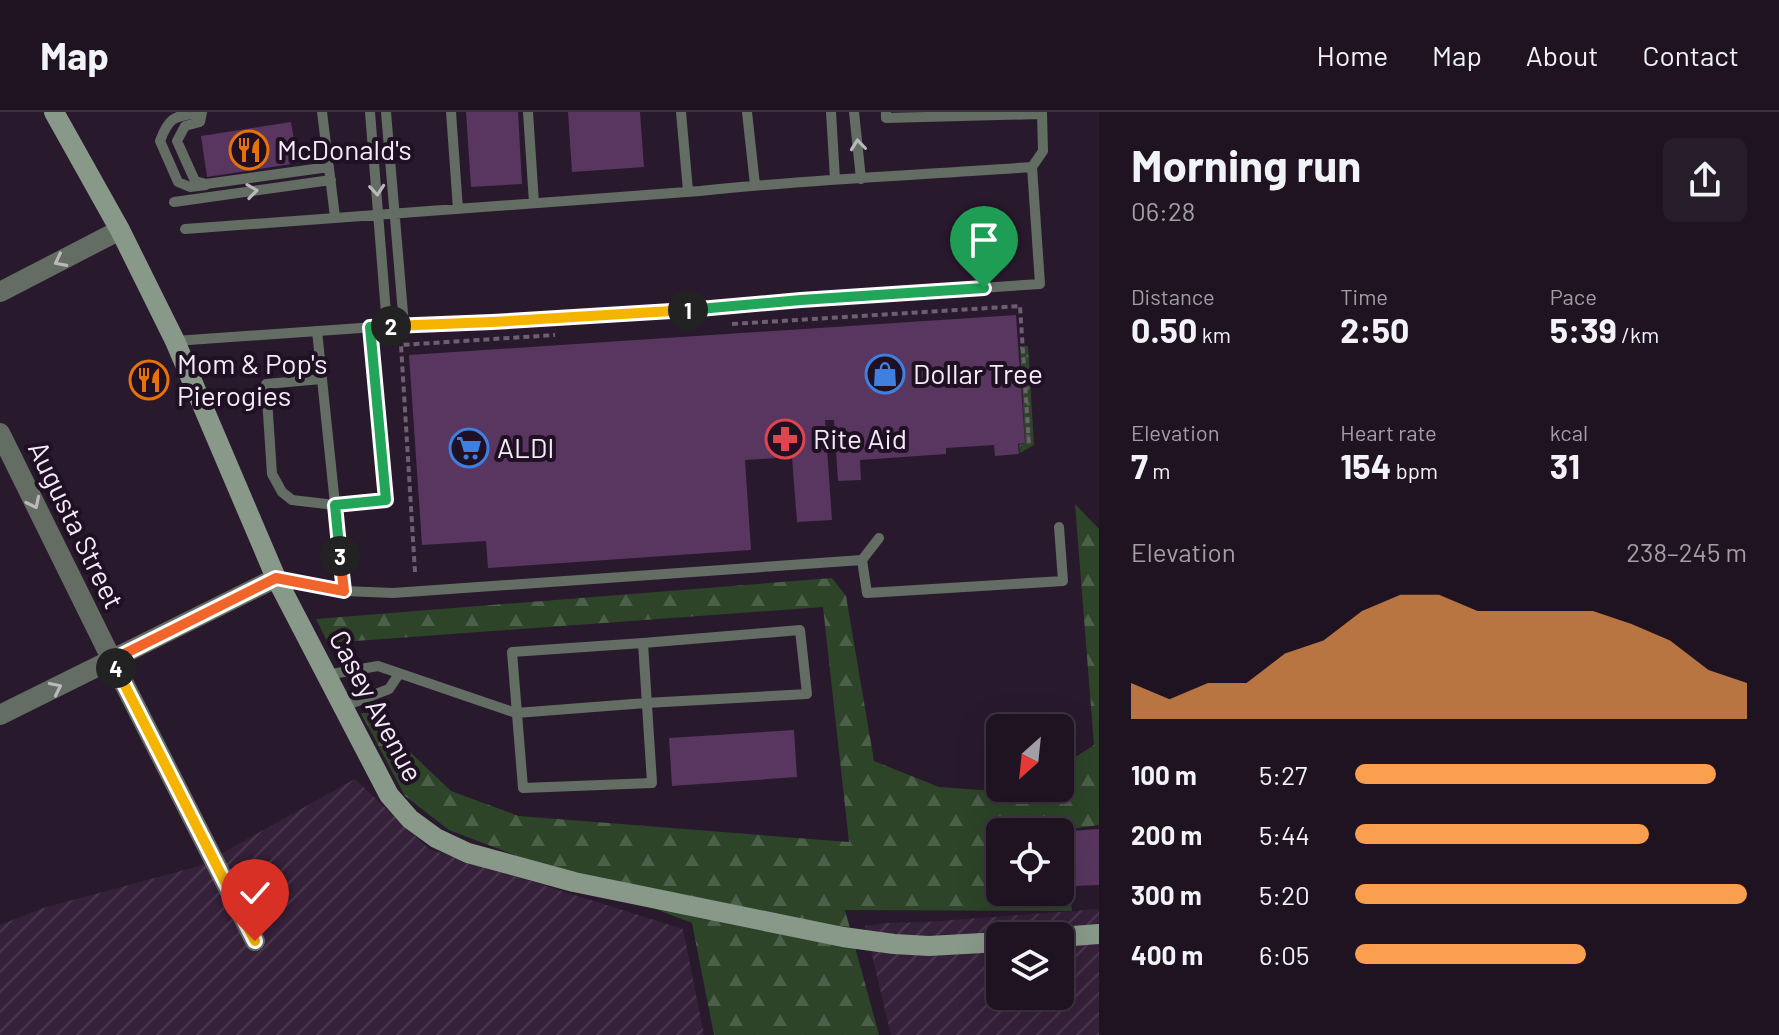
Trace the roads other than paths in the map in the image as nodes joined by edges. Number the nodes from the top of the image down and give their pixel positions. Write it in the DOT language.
graph roads {
  1 [pos="54,112"];
  2 [pos="202,112"];
  3 [pos="322,112"];
  4 [pos="370,112"];
  5 [pos="386,112"];
  6 [pos="451,112"];
  7 [pos="528,112"];
  8 [pos="681,112"];
  9 [pos="747,112"];
  10 [pos="831,112"];
  11 [pos="854,112"];
  12 [pos="1042,113"];
  13 [pos="886,115"];
  14 [pos="329,167"];
  15 [pos="1032,167"];
  16 [pos="835,179"];
  17 [pos="861,179"];
  18 [pos="331,180"];
  19 [pos="206,184"];
  20 [pos="755,185"];
  21 [pos="688,191"];
  22 [pos="174,202"];
  23 [pos="534,203"];
  24 [pos="458,209"];
  25 [pos="395,214"];
  26 [pos="379,215"];
  27 [pos="335,217"];
  28 [pos="185,229"];
  29 [pos="120,230"];
  30 [pos="0,292"];
  31 [pos="404,325"];
  32 [pos="387,326"];
  33 [pos="370,327"];
  34 [pos="317,331"];
  35 [pos="175,341"];
  36 [pos="322,379"];
  37 [pos="0,433"];
  38 [pos="335,505"];
  39 [pos="1059,527"];
  40 [pos="879,538"];
  41 [pos="862,560"];
  42 [pos="276,578"];
  43 [pos="344,591"];
  44 [pos="643,643"];
  45 [pos="112,660"];
  46 [pos="399,674"];
  47 [pos="326,675"];
  48 [pos="646,703"];
  49 [pos="342,707"];
  50 [pos="516,713"];
  51 [pos="0,715"];
  52 [pos="1099,934"];
  53 [pos="1074,936"];
  54 [pos="255,941"];
  55 [pos="986,943"];
  1 -- 29 [label="street, Casey Avenue"];
  2 -- 19 [label="lane"];
  2 -- 19 [label="lane"];
  3 -- 14 [label="lane"];
  4 -- 26 [label="lane, one-way"];
  5 -- 25 [label="lane"];
  6 -- 24 [label="lane"];
  7 -- 23 [label="lane"];
  8 -- 21 [label="lane"];
  9 -- 20 [label="lane"];
  10 -- 16 [label="lane"];
  17 -- 11 [label="lane, one-way"];
  12 -- 13 [label="lane"];
  12 -- 15 [label="lane"];
  14 -- 18 [label="lane"];
  14 -- 19 [label="lane"];
  15 -- 17 [label="lane"];
  15 -- 31 [label="lane"];
  16 -- 17 [label="lane"];
  16 -- 20 [label="lane"];
  22 -- 18 [label="lane, one-way"];
  18 -- 27 [label="lane"];
  20 -- 21 [label="lane"];
  21 -- 23 [label="lane"];
  23 -- 24 [label="lane"];
  24 -- 25 [label="lane"];
  25 -- 26 [label="lane"];
  25 -- 31 [label="lane"];
  26 -- 27 [label="lane"];
  26 -- 32 [label="lane"];
  27 -- 28 [label="lane"];
  29 -- 30 [label="street, one-way"];
  29 -- 35 [label="street, Casey Avenue"];
  31 -- 32 [label="lane"];
  32 -- 33 [label="lane"];
  33 -- 34 [label="lane"];
  33 -- 38 [label="lane"];
  34 -- 35 [label="lane"];
  34 -- 36 [label="lane"];
  35 -- 42 [label="street, Casey Avenue"];
  36 -- 38 [label="lane"];
  36 -- 38 [label="lane"];
  37 -- 45 [label="street, Augusta Street, one-way"];
  38 -- 43 [label="lane"];
  39 -- 41 [label="lane"];
  40 -- 41 [label="lane"];
  41 -- 43 [label="lane"];
  42 -- 43 [label="lane"];
  42 -- 45 [label="street"];
  42 -- 47 [label="street, Casey Avenue"];
  44 -- 48 [label="lane"];
  44 -- 48 [label="lane"];
  44 -- 50 [label="lane"];
  51 -- 45 [label="street, one-way"];
  45 -- 54 [label="street, Augusta Street"];
  46 -- 47 [label="lane"];
  46 -- 49 [label="lane"];
  46 -- 50 [label="lane"];
  47 -- 49 [label="street, Casey Avenue"];
  48 -- 50 [label="lane"];
  48 -- 50 [label="lane"];
  49 -- 55 [label="street, Casey Avenue"];
  52 -- 53 [label="street"];
}
